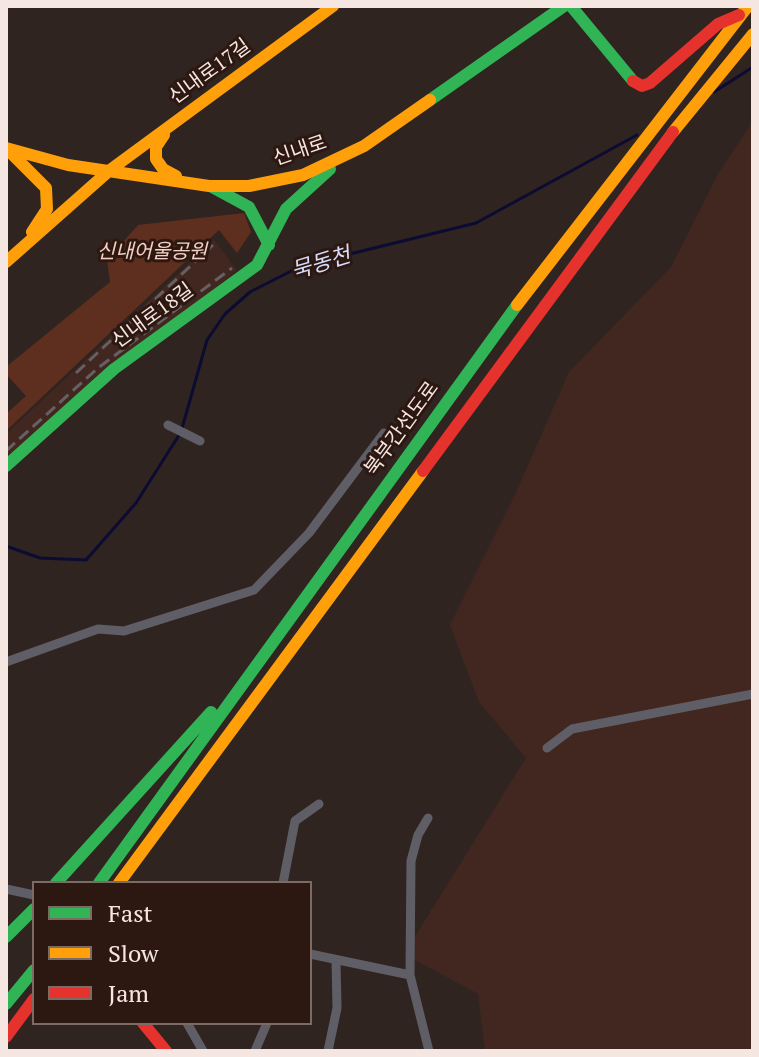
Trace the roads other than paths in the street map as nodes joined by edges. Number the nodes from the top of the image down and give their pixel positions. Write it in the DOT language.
graph roads {
  1 [pos="333,6"];
  2 [pos="564,6"];
  3 [pos="571,6"];
  4 [pos="744,10"];
  5 [pos="753,34"];
  6 [pos="175,123"];
  7 [pos="6,149"];
  8 [pos="344,157"];
  9 [pos="110,170"];
  10 [pos="186,181"];
  11 [pos="209,186"];
  12 [pos="269,245"];
  13 [pos="22,248"];
  14 [pos="6,262"];
  15 [pos="168,425"];
  16 [pos="384,433"];
  17 [pos="200,441"];
  18 [pos="6,466"];
  19 [pos="258,661"];
  20 [pos="6,662"];
  21 [pos="753,694"];
  22 [pos="547,748"];
  23 [pos="319,804"];
  24 [pos="428,818"];
  25 [pos="58,881"];
  26 [pos="100,881"];
  27 [pos="123,881"];
  28 [pos="283,881"];
  29 [pos="6,889"];
  30 [pos="32,895"];
  31 [pos="32,911"];
  32 [pos="6,937"];
  33 [pos="312,954"];
  34 [pos="336,960"];
  35 [pos="32,972"];
  36 [pos="410,975"];
  37 [pos="32,1002"];
  38 [pos="6,1004"];
  39 [pos="32,1022"];
  40 [pos="145,1025"];
  41 [pos="157,1025"];
  42 [pos="188,1025"];
  43 [pos="266,1025"];
  44 [pos="9,1033"];
  45 [pos="166,1051"];
  46 [pos="177,1051"];
  47 [pos="203,1051"];
  48 [pos="255,1051"];
  49 [pos="328,1051"];
  50 [pos="429,1051"];
  1 -- 6 [label="main road, 신내로17길"];
  2 -- 8 [label="main road, 신내로"];
  3 -- 4 [label="main road"];
  4 -- 19 [label="main road, 북부간선도로"];
  5 -- 27 [label="main road, 북부간선도로"];
  6 -- 9 [label="main road, 신내로17길"];
  6 -- 10 [label="main road"];
  7 -- 9 [label="main road, 신내로"];
  7 -- 13 [label="main road"];
  8 -- 11 [label="main road, 신내로"];
  8 -- 12 [label="main road, 신내로18길"];
  9 -- 10 [label="main road, 신내로"];
  9 -- 13 [label="main road, 신내로17길"];
  10 -- 11 [label="main road, 신내로"];
  11 -- 12 [label="main road"];
  12 -- 18 [label="main road, 신내로18길"];
  13 -- 14 [label="main road, 신내로17길"];
  15 -- 17 [label="street"];
  16 -- 20 [label="street"];
  19 -- 25 [label="main road"];
  19 -- 26 [label="main road, 북부간선도로"];
  21 -- 22 [label="street"];
  23 -- 28 [label="street"];
  24 -- 36 [label="street"];
  29 -- 30 [label="street"];
  31 -- 32 [label="main road"];
  33 -- 34 [label="street"];
  34 -- 36 [label="street"];
  34 -- 49 [label="street"];
  35 -- 38 [label="main road"];
  36 -- 50 [label="street"];
  37 -- 44 [label="main road"];
  39 -- 44 [label="main road"];
  40 -- 45 [label="main road"];
  41 -- 46 [label="main road"];
  42 -- 47 [label="street"];
  43 -- 48 [label="street"];
}
